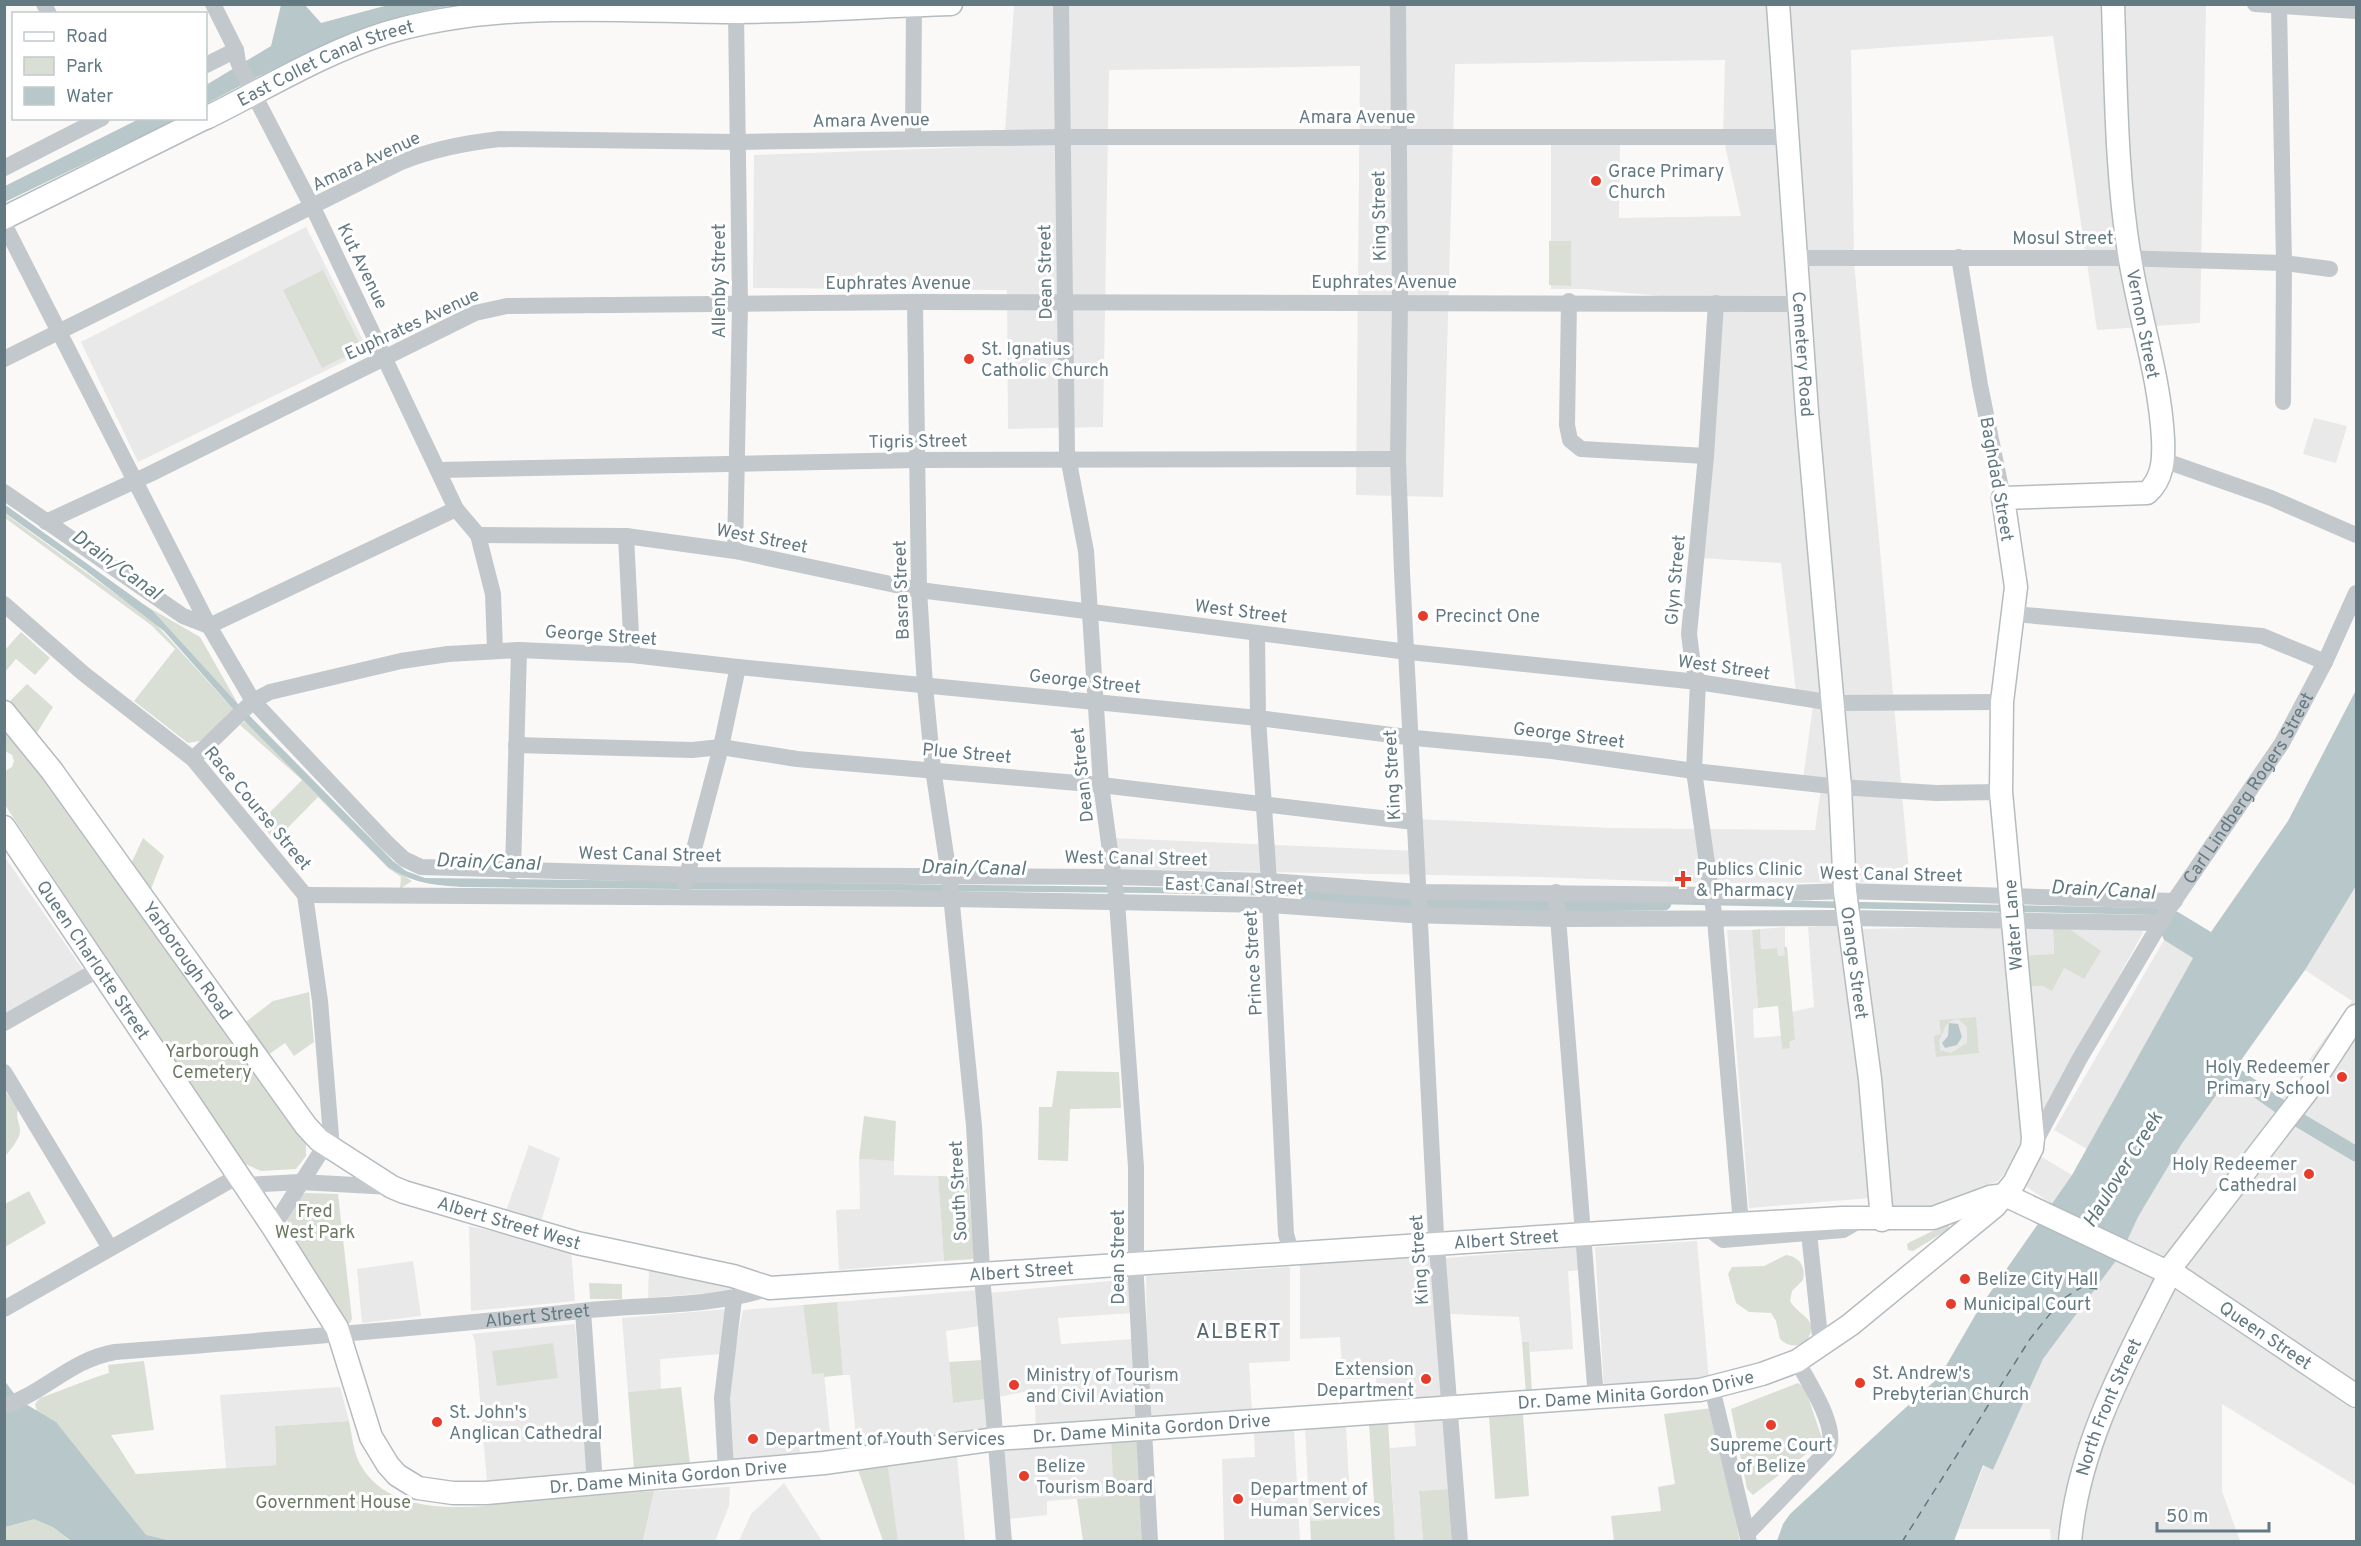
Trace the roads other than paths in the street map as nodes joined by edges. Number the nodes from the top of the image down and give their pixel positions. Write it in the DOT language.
graph roads {
  1 [pos="213,4"];
  2 [pos="951,4"];
  3 [pos="1061,4"];
  4 [pos="1398,4"];
  5 [pos="1778,4"];
  6 [pos="2113,4"];
  7 [pos="2255,4"];
  8 [pos="914,5"];
  9 [pos="2279,6"];
  10 [pos="736,7"];
  11 [pos="2356,11"];
  12 [pos="237,56"];
  13 [pos="207,65"];
  14 [pos="252,91"];
  15 [pos="207,117"];
  16 [pos="99,120"];
  17 [pos="201,120"];
  18 [pos="1063,136"];
  19 [pos="1398,137"];
  20 [pos="1787,137"];
  21 [pos="913,139"];
  22 [pos="737,142"];
  23 [pos="4,168"];
  24 [pos="312,208"];
  25 [pos="4,218"];
  26 [pos="4,224"];
  27 [pos="1959,257"];
  28 [pos="1796,258"];
  29 [pos="2130,258"];
  30 [pos="2284,263"];
  31 [pos="2330,269"];
  32 [pos="1400,301"];
  33 [pos="1569,301"];
  34 [pos="915,302"];
  35 [pos="1065,303"];
  36 [pos="1716,303"];
  37 [pos="740,304"];
  38 [pos="1800,304"];
  39 [pos="60,332"];
  40 [pos="385,357"];
  41 [pos="4,359"];
  42 [pos="2283,402"];
  43 [pos="1706,456"];
  44 [pos="1398,459"];
  45 [pos="917,460"];
  46 [pos="1068,460"];
  47 [pos="2163,460"];
  48 [pos="736,465"];
  49 [pos="439,470"];
  50 [pos="134,482"];
  51 [pos="4,492"];
  52 [pos="2003,498"];
  53 [pos="456,509"];
  54 [pos="46,522"];
  55 [pos="2356,535"];
  56 [pos="478,536"];
  57 [pos="627,536"];
  58 [pos="735,550"];
  59 [pos="920,590"];
  60 [pos="2356,594"];
  61 [pos="4,604"];
  62 [pos="1089,611"];
  63 [pos="2014,614"];
  64 [pos="209,626"];
  65 [pos="1257,633"];
  66 [pos="495,650"];
  67 [pos="519,650"];
  68 [pos="1406,652"];
  69 [pos="633,655"];
  70 [pos="2325,662"];
  71 [pos="738,667"];
  72 [pos="1698,682"];
  73 [pos="925,686"];
  74 [pos="1095,702"];
  75 [pos="2002,702"];
  76 [pos="1833,704"];
  77 [pos="245,709"];
  78 [pos="4,712"];
  79 [pos="1258,718"];
  80 [pos="1410,737"];
  81 [pos="516,745"];
  82 [pos="721,747"];
  83 [pos="193,759"];
  84 [pos="933,769"];
  85 [pos="1694,771"];
  86 [pos="1101,785"];
  87 [pos="1840,787"];
  88 [pos="2001,792"];
  89 [pos="1263,803"];
  90 [pos="1414,822"];
  91 [pos="4,827"];
  92 [pos="513,871"];
  93 [pos="685,886"];
  94 [pos="950,887"];
  95 [pos="1115,889"];
  96 [pos="1269,893"];
  97 [pos="305,895"];
  98 [pos="1420,904"];
  99 [pos="1846,904"];
  100 [pos="1556,906"];
  101 [pos="1713,907"];
  102 [pos="2011,907"];
  103 [pos="2167,912"];
  104 [pos="101,968"];
  105 [pos="2356,1016"];
  106 [pos="4,1023"];
  107 [pos="4,1072"];
  108 [pos="327,1145"];
  109 [pos="2032,1148"];
  110 [pos="242,1180"];
  111 [pos="300,1182"];
  112 [pos="392,1187"];
  113 [pos="2005,1196"];
  114 [pos="1872,1220"];
  115 [pos="1741,1224"];
  116 [pos="273,1227"];
  117 [pos="1706,1227"];
  118 [pos="1809,1233"];
  119 [pos="1583,1234"];
  120 [pos="1437,1246"];
  121 [pos="110,1248"];
  122 [pos="1292,1255"];
  123 [pos="1137,1263"];
  124 [pos="2169,1272"];
  125 [pos="982,1274"];
  126 [pos="770,1288"];
  127 [pos="734,1299"];
  128 [pos="4,1309"];
  129 [pos="583,1311"];
  130 [pos="340,1333"];
  131 [pos="1821,1346"];
  132 [pos="1797,1361"];
  133 [pos="1712,1388"];
  134 [pos="2356,1396"];
  135 [pos="1596,1398"];
  136 [pos="4,1406"];
  137 [pos="1449,1408"];
  138 [pos="1143,1428"];
  139 [pos="996,1439"];
  140 [pos="726,1471"];
  141 [pos="595,1484"];
  142 [pos="1749,1537"];
  143 [pos="1004,1542"];
  144 [pos="1150,1542"];
  145 [pos="1460,1542"];
  146 [pos="2070,1542"];
  1 -- 12 [label="street, Kut Avenue"];
  2 -- 8 [label="main road, East Collet Canal Street"];
  3 -- 18 [label="street, Dean Street"];
  4 -- 19 [label="street, King Street"];
  5 -- 20 [label="main road, Cemetery Road"];
  6 -- 29 [label="main road, Vernon Street"];
  7 -- 9 [label="street"];
  8 -- 10 [label="main road, East Collet Canal Street"];
  8 -- 21 [label="street"];
  9 -- 11 [label="street"];
  9 -- 30 [label="street"];
  10 -- 14 [label="main road, East Collet Canal Street"];
  10 -- 22 [label="street, Allenby Street"];
  12 -- 13 [label="street"];
  12 -- 14 [label="street, Kut Avenue"];
  14 -- 15 [label="main road, East Collet Canal Street"];
  14 -- 24 [label="street, Kut Avenue"];
  16 -- 23 [label="street"];
  17 -- 25 [label="main road, East Collet Canal Street"];
  18 -- 19 [label="street, Amara Avenue"];
  18 -- 21 [label="street, Amara Avenue"];
  18 -- 35 [label="street, Dean Street"];
  19 -- 20 [label="street, Amara Avenue"];
  19 -- 32 [label="street, King Street"];
  20 -- 28 [label="main road, Cemetery Road"];
  21 -- 22 [label="street, Amara Avenue"];
  22 -- 24 [label="street, Amara Avenue"];
  22 -- 37 [label="street, Allenby Street"];
  24 -- 39 [label="street, Amara Avenue"];
  24 -- 40 [label="street, Kut Avenue"];
  26 -- 39 [label="street, West Canal Street"];
  27 -- 28 [label="street, Mosul Street"];
  27 -- 29 [label="street, Mosul Street"];
  27 -- 52 [label="street, Baghdad Street"];
  28 -- 38 [label="main road, Cemetery Road"];
  29 -- 30 [label="street, Mosul Street"];
  29 -- 47 [label="main road, Vernon Street"];
  30 -- 31 [label="street, Mosul Street"];
  30 -- 42 [label="street"];
  32 -- 33 [label="street, Euphrates Avenue"];
  32 -- 35 [label="street, Euphrates Avenue"];
  32 -- 44 [label="street, King Street"];
  33 -- 36 [label="street, Euphrates Avenue"];
  33 -- 43 [label="street"];
  34 -- 35 [label="street, Euphrates Avenue"];
  34 -- 37 [label="street, Euphrates Avenue"];
  34 -- 45 [label="street, Basra Street"];
  35 -- 46 [label="street, Dean Street"];
  36 -- 38 [label="street, Euphrates Avenue"];
  36 -- 43 [label="street, Glyn Street"];
  37 -- 40 [label="street, Euphrates Avenue"];
  37 -- 48 [label="street, Allenby Street"];
  38 -- 76 [label="main road, Cemetery Road"];
  39 -- 41 [label="street, Amara Avenue"];
  39 -- 50 [label="street, West Canal Street"];
  40 -- 49 [label="street, Kut Avenue"];
  40 -- 50 [label="street, Euphrates Avenue"];
  43 -- 72 [label="street, Glyn Street"];
  44 -- 46 [label="street, Tigris Street"];
  44 -- 68 [label="street, King Street"];
  45 -- 46 [label="street, Tigris Street"];
  45 -- 48 [label="street, Tigris Street"];
  45 -- 59 [label="street, Basra Street"];
  46 -- 62 [label="street, Dean Street"];
  47 -- 52 [label="main road, Vernon Street"];
  47 -- 55 [label="street"];
  48 -- 49 [label="street, Tigris Street"];
  48 -- 58 [label="street, Allenby Street"];
  49 -- 53 [label="street, Kut Avenue"];
  50 -- 54 [label="street, Euphrates Avenue"];
  50 -- 64 [label="street, West Canal Street"];
  51 -- 54 [label="street"];
  52 -- 63 [label="main road, Baghdad Street"];
  53 -- 56 [label="street, Kut Avenue"];
  53 -- 64 [label="street"];
  54 -- 64 [label="street"];
  56 -- 57 [label="street, West Street"];
  56 -- 66 [label="street, Kut Avenue"];
  57 -- 58 [label="street, West Street"];
  57 -- 69 [label="street"];
  58 -- 59 [label="street, West Street"];
  59 -- 62 [label="street, West Street"];
  59 -- 73 [label="street, Basra Street"];
  60 -- 70 [label="street, Carl Lindberg Rogers Street"];
  61 -- 83 [label="street, Race Course Street"];
  62 -- 65 [label="street, West Street"];
  62 -- 74 [label="street, Dean Street"];
  63 -- 70 [label="street"];
  63 -- 75 [label="main road, Baghdad Street"];
  64 -- 77 [label="street, West Canal Street"];
  65 -- 68 [label="street, West Street"];
  65 -- 79 [label="street, Prince Street"];
  66 -- 67 [label="street, George Street"];
  66 -- 77 [label="street, George Street"];
  67 -- 69 [label="street, George Street"];
  67 -- 81 [label="street"];
  68 -- 72 [label="street, West Street"];
  68 -- 80 [label="street, King Street"];
  69 -- 71 [label="street, George Street"];
  70 -- 103 [label="street, Carl Lindberg Rogers Street"];
  71 -- 73 [label="street, George Street"];
  71 -- 82 [label="street"];
  72 -- 76 [label="street, West Street"];
  72 -- 85 [label="street, Glyn Street"];
  73 -- 74 [label="street, George Street"];
  73 -- 84 [label="street, Basra Street"];
  74 -- 79 [label="street, George Street"];
  74 -- 86 [label="street, Dean Street"];
  75 -- 76 [label="street, West Street"];
  75 -- 88 [label="main road, Water Lane"];
  76 -- 87 [label="main road, Orange Street"];
  77 -- 83 [label="street, George Street"];
  77 -- 92 [label="street, West Canal Street"];
  78 -- 108 [label="main road, Yarborough Road"];
  79 -- 80 [label="street, George Street"];
  79 -- 89 [label="street, Prince Street"];
  80 -- 85 [label="street, George Street"];
  80 -- 90 [label="street, King Street"];
  81 -- 82 [label="street, Plue Street"];
  81 -- 92 [label="street"];
  82 -- 84 [label="street, Plue Street"];
  82 -- 93 [label="street"];
  83 -- 97 [label="street, Race Course Street"];
  84 -- 86 [label="street, Plue Street"];
  84 -- 94 [label="street, Basra Street"];
  85 -- 87 [label="street, George Street"];
  85 -- 101 [label="street, Glyn Street"];
  86 -- 89 [label="street, Plue Street"];
  86 -- 95 [label="street, Dean Street"];
  87 -- 88 [label="street, George Street"];
  87 -- 99 [label="main road, Orange Street"];
  88 -- 102 [label="main road, Water Lane"];
  89 -- 90 [label="street, Plue Street"];
  89 -- 96 [label="street, Prince Street"];
  90 -- 98 [label="street, King Street"];
  91 -- 104 [label="main road, Queen Charlotte Street"];
  92 -- 93 [label="street, West Canal Street"];
  93 -- 94 [label="street, East Canal Street"];
  93 -- 94 [label="street, West Canal Street"];
  93 -- 97 [label="street, East Canal Street"];
  94 -- 95 [label="street, East Canal Street"];
  94 -- 95 [label="street, West Canal Street"];
  94 -- 125 [label="street, South Street"];
  95 -- 96 [label="street, West Canal Street"];
  95 -- 96 [label="street, East Canal Street"];
  95 -- 123 [label="street, Dean Street"];
  96 -- 98 [label="street, East Canal Street"];
  96 -- 98 [label="street, West Canal Street"];
  96 -- 122 [label="street, Prince Street"];
  97 -- 108 [label="street, Race Course Street"];
  98 -- 100 [label="street, East Canal Street"];
  98 -- 100 [label="street, West Canal Street"];
  98 -- 120 [label="street, King Street"];
  99 -- 101 [label="street, East Canal Street"];
  99 -- 101 [label="street, West Canal Street"];
  99 -- 102 [label="street, East Canal Street"];
  99 -- 102 [label="street, West Canal Street"];
  99 -- 114 [label="main road, Orange Street"];
  100 -- 101 [label="street, East Canal Street"];
  100 -- 101 [label="street, West Canal Street"];
  100 -- 119 [label="street"];
  101 -- 115 [label="street, Glyn Street"];
  102 -- 103 [label="street, East Canal Street"];
  102 -- 103 [label="street, West Canal Street"];
  102 -- 109 [label="main road, Water Lane"];
  103 -- 109 [label="street, Carl Lindberg Rogers Street"];
  104 -- 106 [label="street"];
  104 -- 110 [label="main road, Queen Charlotte Street"];
  105 -- 124 [label="main road, North Front Street"];
  107 -- 121 [label="street"];
  108 -- 111 [label="street, Race Course Street"];
  108 -- 112 [label="main road, Yarborough Road"];
  109 -- 113 [label="main road, Carl Lindberg Rogers Street"];
  110 -- 111 [label="street, Albert Street West"];
  110 -- 116 [label="main road, Queen Charlotte Street"];
  110 -- 121 [label="street, Albert Street West"];
  111 -- 112 [label="street, Albert Street West"];
  111 -- 116 [label="street, Race Course Street"];
  112 -- 126 [label="main road, Albert Street West"];
  113 -- 114 [label="main road, Albert Street"];
  113 -- 124 [label="main road, Queen Street"];
  113 -- 131 [label="main road, Dr. Dame Minita Gordon Drive"];
  114 -- 115 [label="main road, Albert Street"];
  114 -- 118 [label="street"];
  115 -- 117 [label="main road, Albert Street"];
  116 -- 130 [label="main road, Queen Charlotte Street"];
  117 -- 118 [label="street"];
  117 -- 119 [label="main road, Albert Street"];
  118 -- 131 [label="street"];
  119 -- 120 [label="main road, Albert Street"];
  119 -- 135 [label="street"];
  120 -- 122 [label="main road, Albert Street"];
  120 -- 137 [label="street, King Street"];
  121 -- 128 [label="street, Albert Street West"];
  122 -- 123 [label="main road, Albert Street"];
  123 -- 125 [label="main road, Albert Street"];
  123 -- 138 [label="street, Dean Street"];
  124 -- 134 [label="main road, Queen Street"];
  124 -- 146 [label="main road, North Front Street"];
  125 -- 126 [label="main road, Albert Street"];
  125 -- 139 [label="street, South Street"];
  126 -- 127 [label="street, Albert Street"];
  127 -- 129 [label="street, Albert Street"];
  127 -- 140 [label="street"];
  129 -- 130 [label="street, Albert Street"];
  129 -- 141 [label="street"];
  130 -- 136 [label="street, Albert Street"];
  130 -- 141 [label="main road, Dr. Dame Minita Gordon Drive"];
  131 -- 132 [label="main road, Dr. Dame Minita Gordon Drive"];
  132 -- 133 [label="main road, Dr. Dame Minita Gordon Drive"];
  132 -- 142 [label="street"];
  133 -- 135 [label="main road, Dr. Dame Minita Gordon Drive"];
  133 -- 142 [label="street"];
  135 -- 137 [label="main road, Dr. Dame Minita Gordon Drive"];
  137 -- 138 [label="main road, Dr. Dame Minita Gordon Drive"];
  137 -- 145 [label="street, King Street"];
  138 -- 139 [label="main road, Dr. Dame Minita Gordon Drive"];
  138 -- 144 [label="street, Dean Street"];
  139 -- 140 [label="main road, Dr. Dame Minita Gordon Drive"];
  139 -- 143 [label="street, South Street"];
  140 -- 141 [label="main road, Dr. Dame Minita Gordon Drive"];
}
